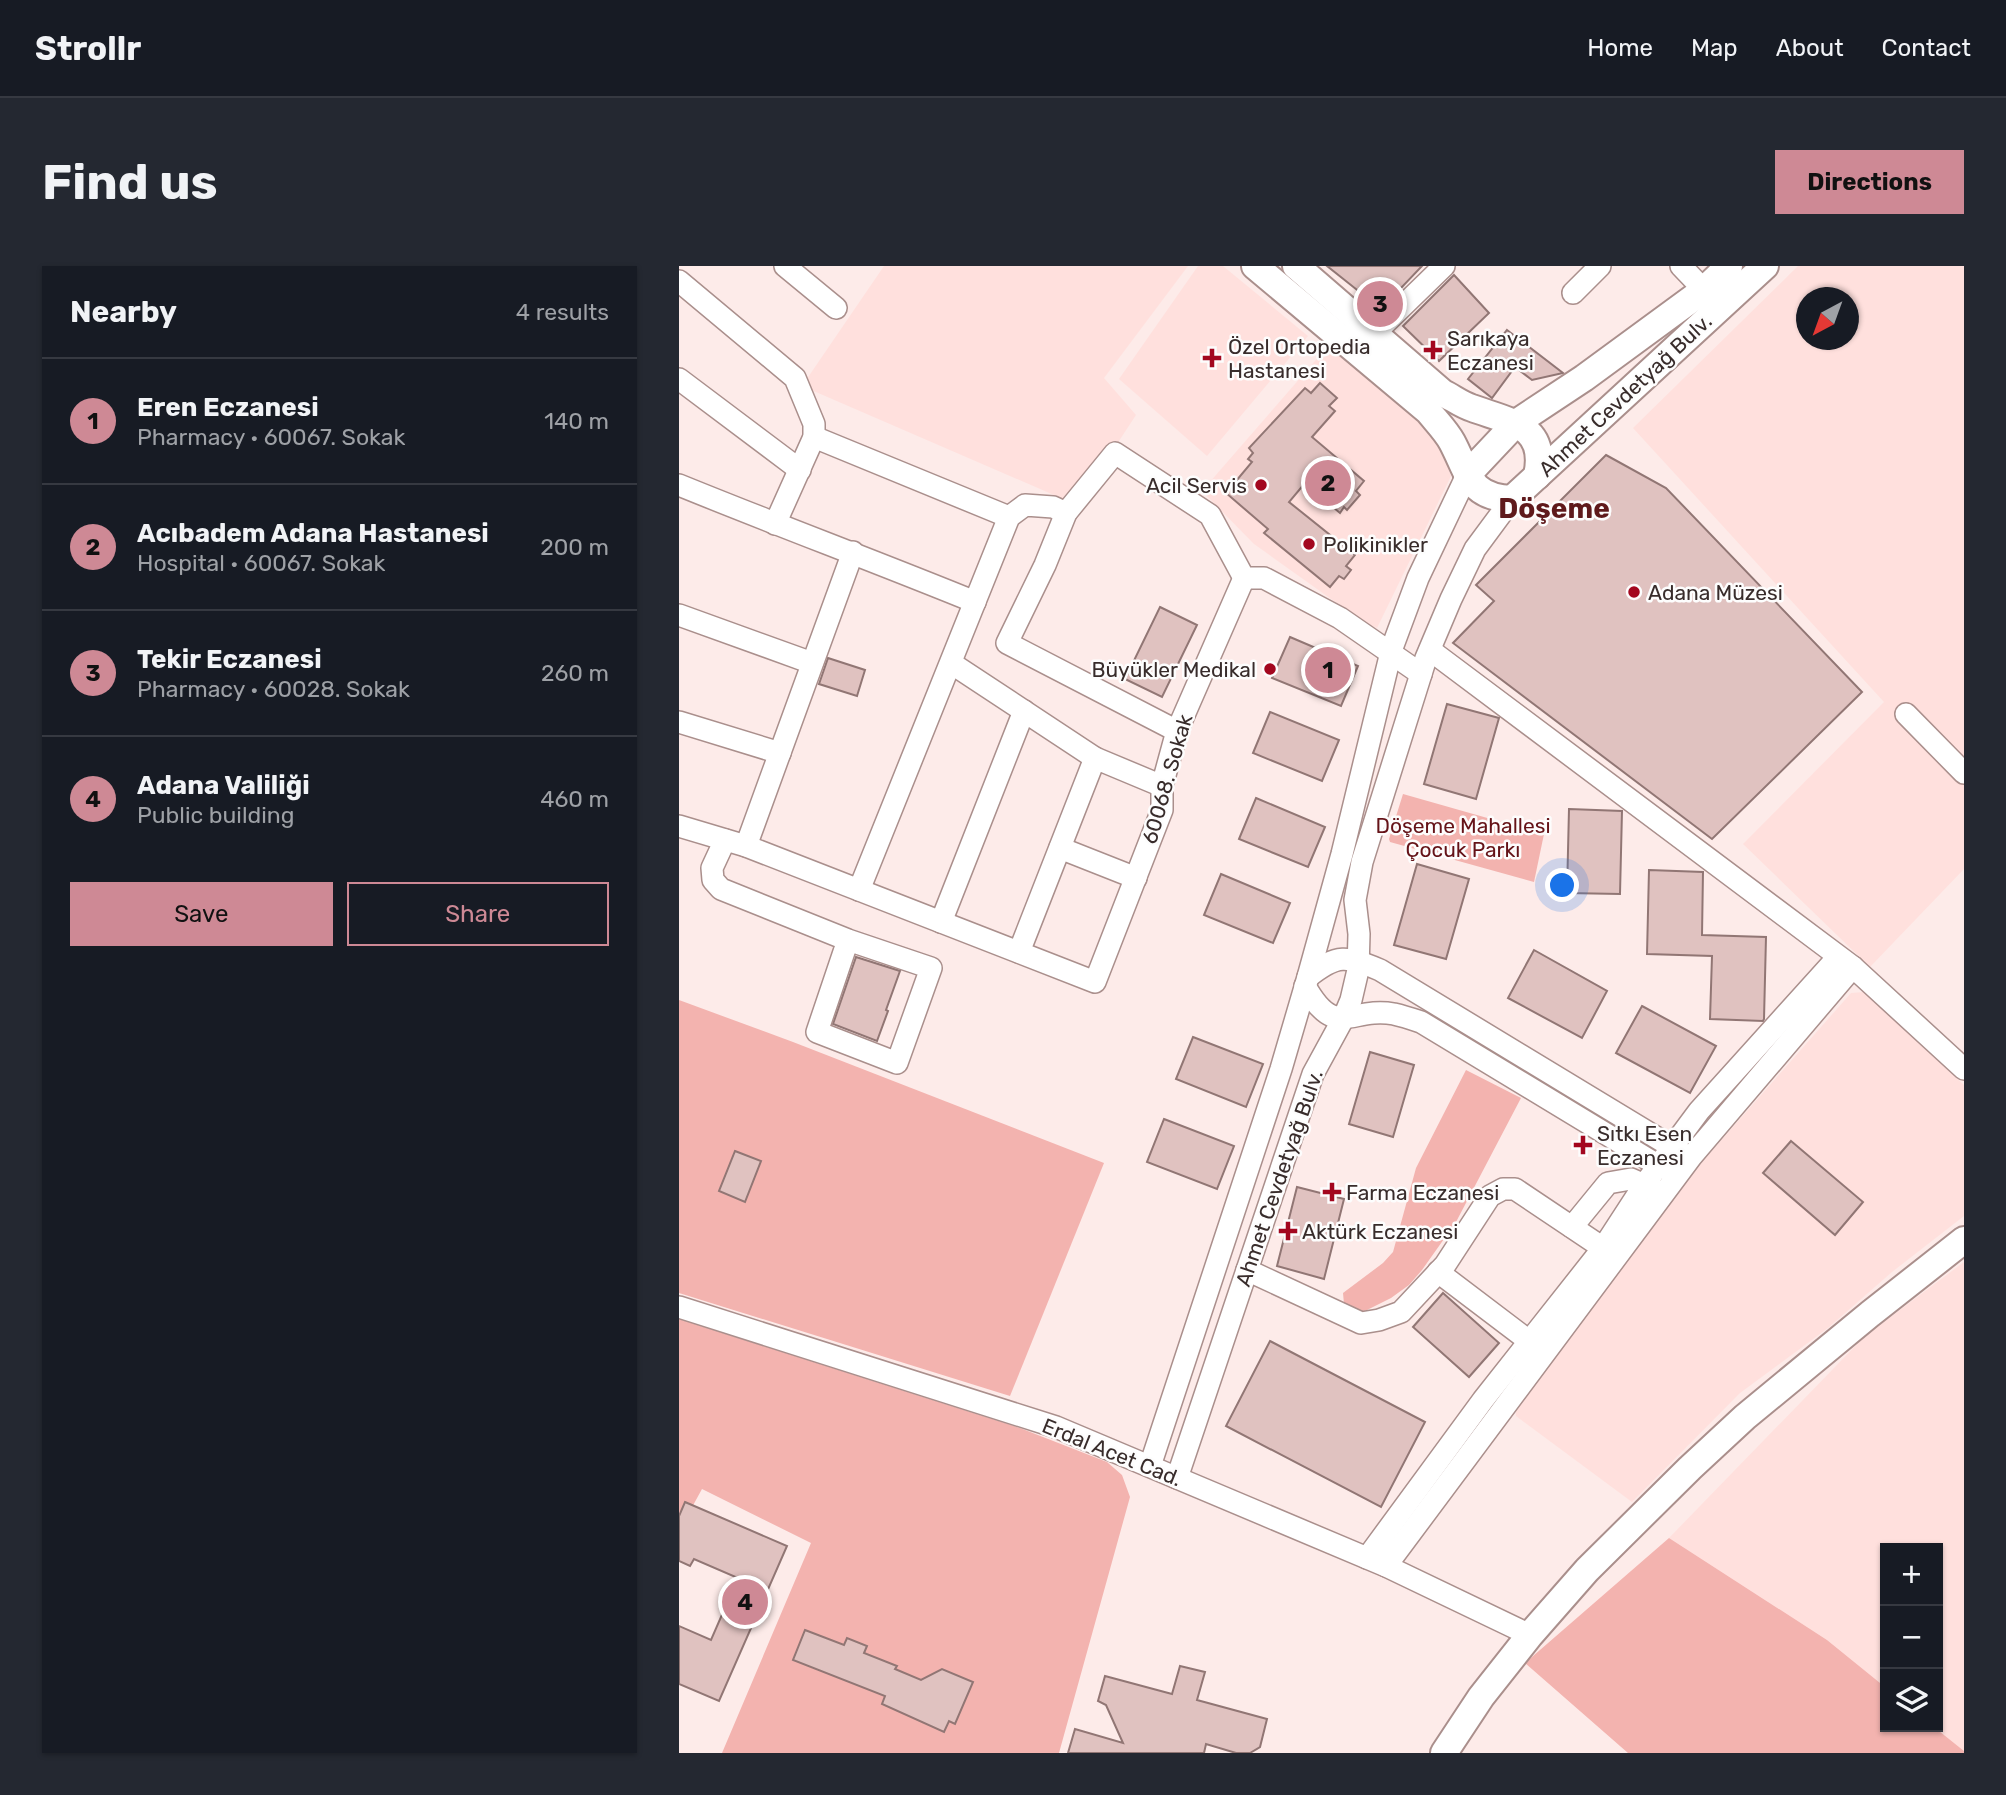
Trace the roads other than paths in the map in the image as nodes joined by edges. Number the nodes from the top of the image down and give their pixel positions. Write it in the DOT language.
graph roads {
  1 [pos="785,266"];
  2 [pos="1255,266"];
  3 [pos="1296,266"];
  4 [pos="1444,266"];
  5 [pos="1600,266"];
  6 [pos="1681,266"];
  7 [pos="1729,266"];
  8 [pos="1765,266"];
  9 [pos="679,281"];
  10 [pos="1704,290"];
  11 [pos="1573,293"];
  12 [pos="836,308"];
  13 [pos="1375,333"];
  14 [pos="679,379"];
  15 [pos="1516,424"];
  16 [pos="814,437"];
  17 [pos="800,470"];
  18 [pos="1467,475"];
  19 [pos="1537,476"];
  20 [pos="679,485"];
  21 [pos="1512,499"];
  22 [pos="1066,513"];
  23 [pos="1009,517"];
  24 [pos="775,524"];
  25 [pos="853,552"];
  26 [pos="1244,578"];
  27 [pos="975,602"];
  28 [pos="679,615"];
  29 [pos="1430,650"];
  30 [pos="1390,653"];
  31 [pos="812,663"];
  32 [pos="951,663"];
  33 [pos="1421,674"];
  34 [pos="1024,710"];
  35 [pos="1906,714"];
  36 [pos="679,722"];
  37 [pos="1177,732"];
  38 [pos="780,753"];
  39 [pos="1095,758"];
  40 [pos="1964,773"];
  41 [pos="1162,786"];
  42 [pos="679,826"];
  43 [pos="725,840"];
  44 [pos="746,846"];
  45 [pos="1060,848"];
  46 [pos="1136,878"];
  47 [pos="859,890"];
  48 [pos="941,922"];
  49 [pos="848,940"];
  50 [pos="1019,952"];
  51 [pos="1359,961"];
  52 [pos="1846,962"];
  53 [pos="1307,982"];
  54 [pos="1343,1019"];
  55 [pos="1964,1069"];
  56 [pos="1681,1160"];
  57 [pos="1659,1166"];
  58 [pos="1644,1185"];
  59 [pos="1664,1193"];
  60 [pos="1572,1227"];
  61 [pos="1964,1240"];
  62 [pos="1603,1248"];
  63 [pos="1247,1270"];
  64 [pos="1438,1272"];
  65 [pos="679,1307"];
  66 [pos="1529,1340"];
  67 [pos="1150,1466"];
  68 [pos="1177,1478"];
  69 [pos="1376,1562"];
  70 [pos="1530,1635"];
  71 [pos="1444,1753"];
  1 -- 12 [label="street"];
  2 -- 18 [label="main road"];
  3 -- 13 [label="main road"];
  4 -- 13 [label="street"];
  5 -- 11 [label="street"];
  6 -- 10 [label="street"];
  7 -- 10 [label="main road, Ahmet Cevdetyağ Bulv."];
  8 -- 19 [label="main road, Ahmet Cevdetyağ Bulv."];
  9 -- 16 [label="street"];
  10 -- 15 [label="main road, Ahmet Cevdetyağ Bulv."];
  13 -- 15 [label="main road"];
  14 -- 17 [label="street"];
  15 -- 18 [label="main road, Ahmet Cevdetyağ Bulv."];
  15 -- 19 [label="main road"];
  16 -- 17 [label="street"];
  16 -- 23 [label="street"];
  17 -- 24 [label="street"];
  18 -- 21 [label="main road"];
  18 -- 30 [label="street, Ahmet Cevdetyağ Bulv."];
  19 -- 21 [label="main road, Ahmet Cevdetyağ Bulv."];
  20 -- 24 [label="street"];
  21 -- 29 [label="street, Ahmet Cevdetyağ Bulv."];
  22 -- 23 [label="street"];
  22 -- 26 [label="street"];
  22 -- 37 [label="street"];
  23 -- 27 [label="street"];
  24 -- 25 [label="street"];
  25 -- 27 [label="street"];
  25 -- 31 [label="street"];
  26 -- 30 [label="street"];
  26 -- 37 [label="street, 60068. Sokak"];
  27 -- 32 [label="street"];
  28 -- 31 [label="street"];
  29 -- 33 [label="street, Ahmet Cevdetyağ Bulv."];
  29 -- 52 [label="street"];
  30 -- 33 [label="street"];
  30 -- 53 [label="street, Ahmet Cevdetyağ Bulv."];
  31 -- 38 [label="street"];
  32 -- 34 [label="street"];
  32 -- 47 [label="street"];
  33 -- 51 [label="street, Ahmet Cevdetyağ Bulv."];
  34 -- 39 [label="street"];
  34 -- 48 [label="street"];
  35 -- 40 [label="street"];
  36 -- 38 [label="street"];
  37 -- 41 [label="street, 60068. Sokak"];
  38 -- 44 [label="street"];
  39 -- 41 [label="street"];
  39 -- 45 [label="street"];
  41 -- 46 [label="street, 60068. Sokak"];
  42 -- 43 [label="street"];
  43 -- 44 [label="street"];
  43 -- 49 [label="street"];
  44 -- 47 [label="street"];
  45 -- 46 [label="street"];
  45 -- 50 [label="street"];
  46 -- 50 [label="street, 60068. Sokak"];
  47 -- 48 [label="street"];
  48 -- 50 [label="street"];
  49 -- 49 [label="street"];
  51 -- 53 [label="street"];
  51 -- 54 [label="street, Ahmet Cevdetyağ Bulv."];
  51 -- 56 [label="street"];
  52 -- 55 [label="street"];
  52 -- 56 [label="street"];
  53 -- 54 [label="street"];
  53 -- 67 [label="street, Ahmet Cevdetyağ Bulv."];
  54 -- 57 [label="street"];
  54 -- 63 [label="street, Ahmet Cevdetyağ Bulv."];
  56 -- 57 [label="street"];
  56 -- 59 [label="street"];
  57 -- 58 [label="street"];
  58 -- 59 [label="street"];
  58 -- 60 [label="street"];
  58 -- 62 [label="street"];
  59 -- 69 [label="street"];
  60 -- 62 [label="street"];
  60 -- 64 [label="street"];
  61 -- 70 [label="main road"];
  62 -- 66 [label="street"];
  63 -- 64 [label="street"];
  63 -- 68 [label="street, Ahmet Cevdetyağ Bulv."];
  64 -- 66 [label="street"];
  65 -- 67 [label="street, Erdal Acet Cad."];
  66 -- 69 [label="street"];
  67 -- 68 [label="street, Erdal Acet Cad."];
  68 -- 69 [label="street, Erdal Acet Cad."];
  69 -- 70 [label="street, Erdal Acet Cad."];
  70 -- 71 [label="main road"];
}
